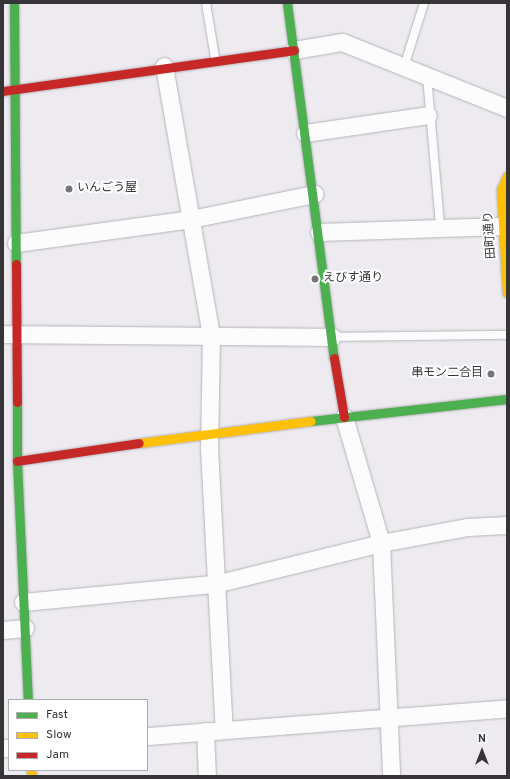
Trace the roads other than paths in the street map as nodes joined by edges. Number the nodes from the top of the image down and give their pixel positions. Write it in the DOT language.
graph roads {
  1 [pos="14,3"];
  2 [pos="206,3"];
  3 [pos="287,3"];
  4 [pos="424,3"];
  5 [pos="294,50"];
  6 [pos="215,59"];
  7 [pos="164,66"];
  8 [pos="404,66"];
  9 [pos="427,76"];
  10 [pos="16,89"];
  11 [pos="3,91"];
  12 [pos="507,108"];
  13 [pos="428,115"];
  14 [pos="305,134"];
  15 [pos="507,176"];
  16 [pos="314,194"];
  17 [pos="191,219"];
  18 [pos="440,226"];
  19 [pos="502,226"];
  20 [pos="319,232"];
  21 [pos="16,243"];
  22 [pos="507,293"];
  23 [pos="9,334"];
  24 [pos="507,335"];
  25 [pos="211,336"];
  26 [pos="332,337"];
  27 [pos="507,399"];
  28 [pos="344,417"];
  29 [pos="209,432"];
  30 [pos="3,457"];
  31 [pos="18,461"];
  32 [pos="3,466"];
  33 [pos="507,524"];
  34 [pos="381,544"];
  35 [pos="215,584"];
  36 [pos="23,602"];
  37 [pos="25,628"];
  38 [pos="3,630"];
  39 [pos="28,699"];
  40 [pos="507,708"];
  41 [pos="388,717"];
  42 [pos="224,730"];
  43 [pos="205,732"];
  44 [pos="148,736"];
  45 [pos="207,776"];
  46 [pos="391,776"];
  1 -- 10 [label="main road"];
  2 -- 6 [label="lane"];
  3 -- 5 [label="main road"];
  4 -- 8 [label="lane"];
  5 -- 6 [label="main road"];
  5 -- 8 [label="street"];
  5 -- 14 [label="main road"];
  6 -- 7 [label="main road"];
  7 -- 10 [label="main road"];
  7 -- 17 [label="street"];
  8 -- 9 [label="street"];
  9 -- 12 [label="street"];
  9 -- 13 [label="lane"];
  10 -- 11 [label="main road"];
  10 -- 21 [label="main road"];
  13 -- 14 [label="street"];
  13 -- 18 [label="lane"];
  14 -- 16 [label="main road"];
  15 -- 19 [label="main road, 田町通り"];
  16 -- 17 [label="street"];
  16 -- 20 [label="main road"];
  17 -- 21 [label="street"];
  17 -- 25 [label="street"];
  18 -- 19 [label="street"];
  18 -- 20 [label="street"];
  19 -- 22 [label="main road, 田町通り"];
  20 -- 26 [label="main road"];
  21 -- 23 [label="main road"];
  23 -- 25 [label="street"];
  23 -- 31 [label="main road"];
  24 -- 26 [label="lane"];
  25 -- 26 [label="street"];
  25 -- 29 [label="street"];
  26 -- 28 [label="main road"];
  27 -- 28 [label="main road"];
  28 -- 29 [label="main road"];
  28 -- 34 [label="street"];
  29 -- 31 [label="main road"];
  29 -- 35 [label="street"];
  30 -- 31 [label="main road"];
  31 -- 32 [label="main road"];
  31 -- 36 [label="main road"];
  33 -- 34 [label="street"];
  34 -- 35 [label="street"];
  34 -- 41 [label="street"];
  35 -- 36 [label="street"];
  35 -- 42 [label="street"];
  36 -- 37 [label="main road"];
  37 -- 38 [label="street"];
  37 -- 39 [label="main road"];
  40 -- 41 [label="street"];
  41 -- 42 [label="street"];
  41 -- 46 [label="street"];
  42 -- 43 [label="street"];
  43 -- 44 [label="street"];
  43 -- 45 [label="street"];
}
